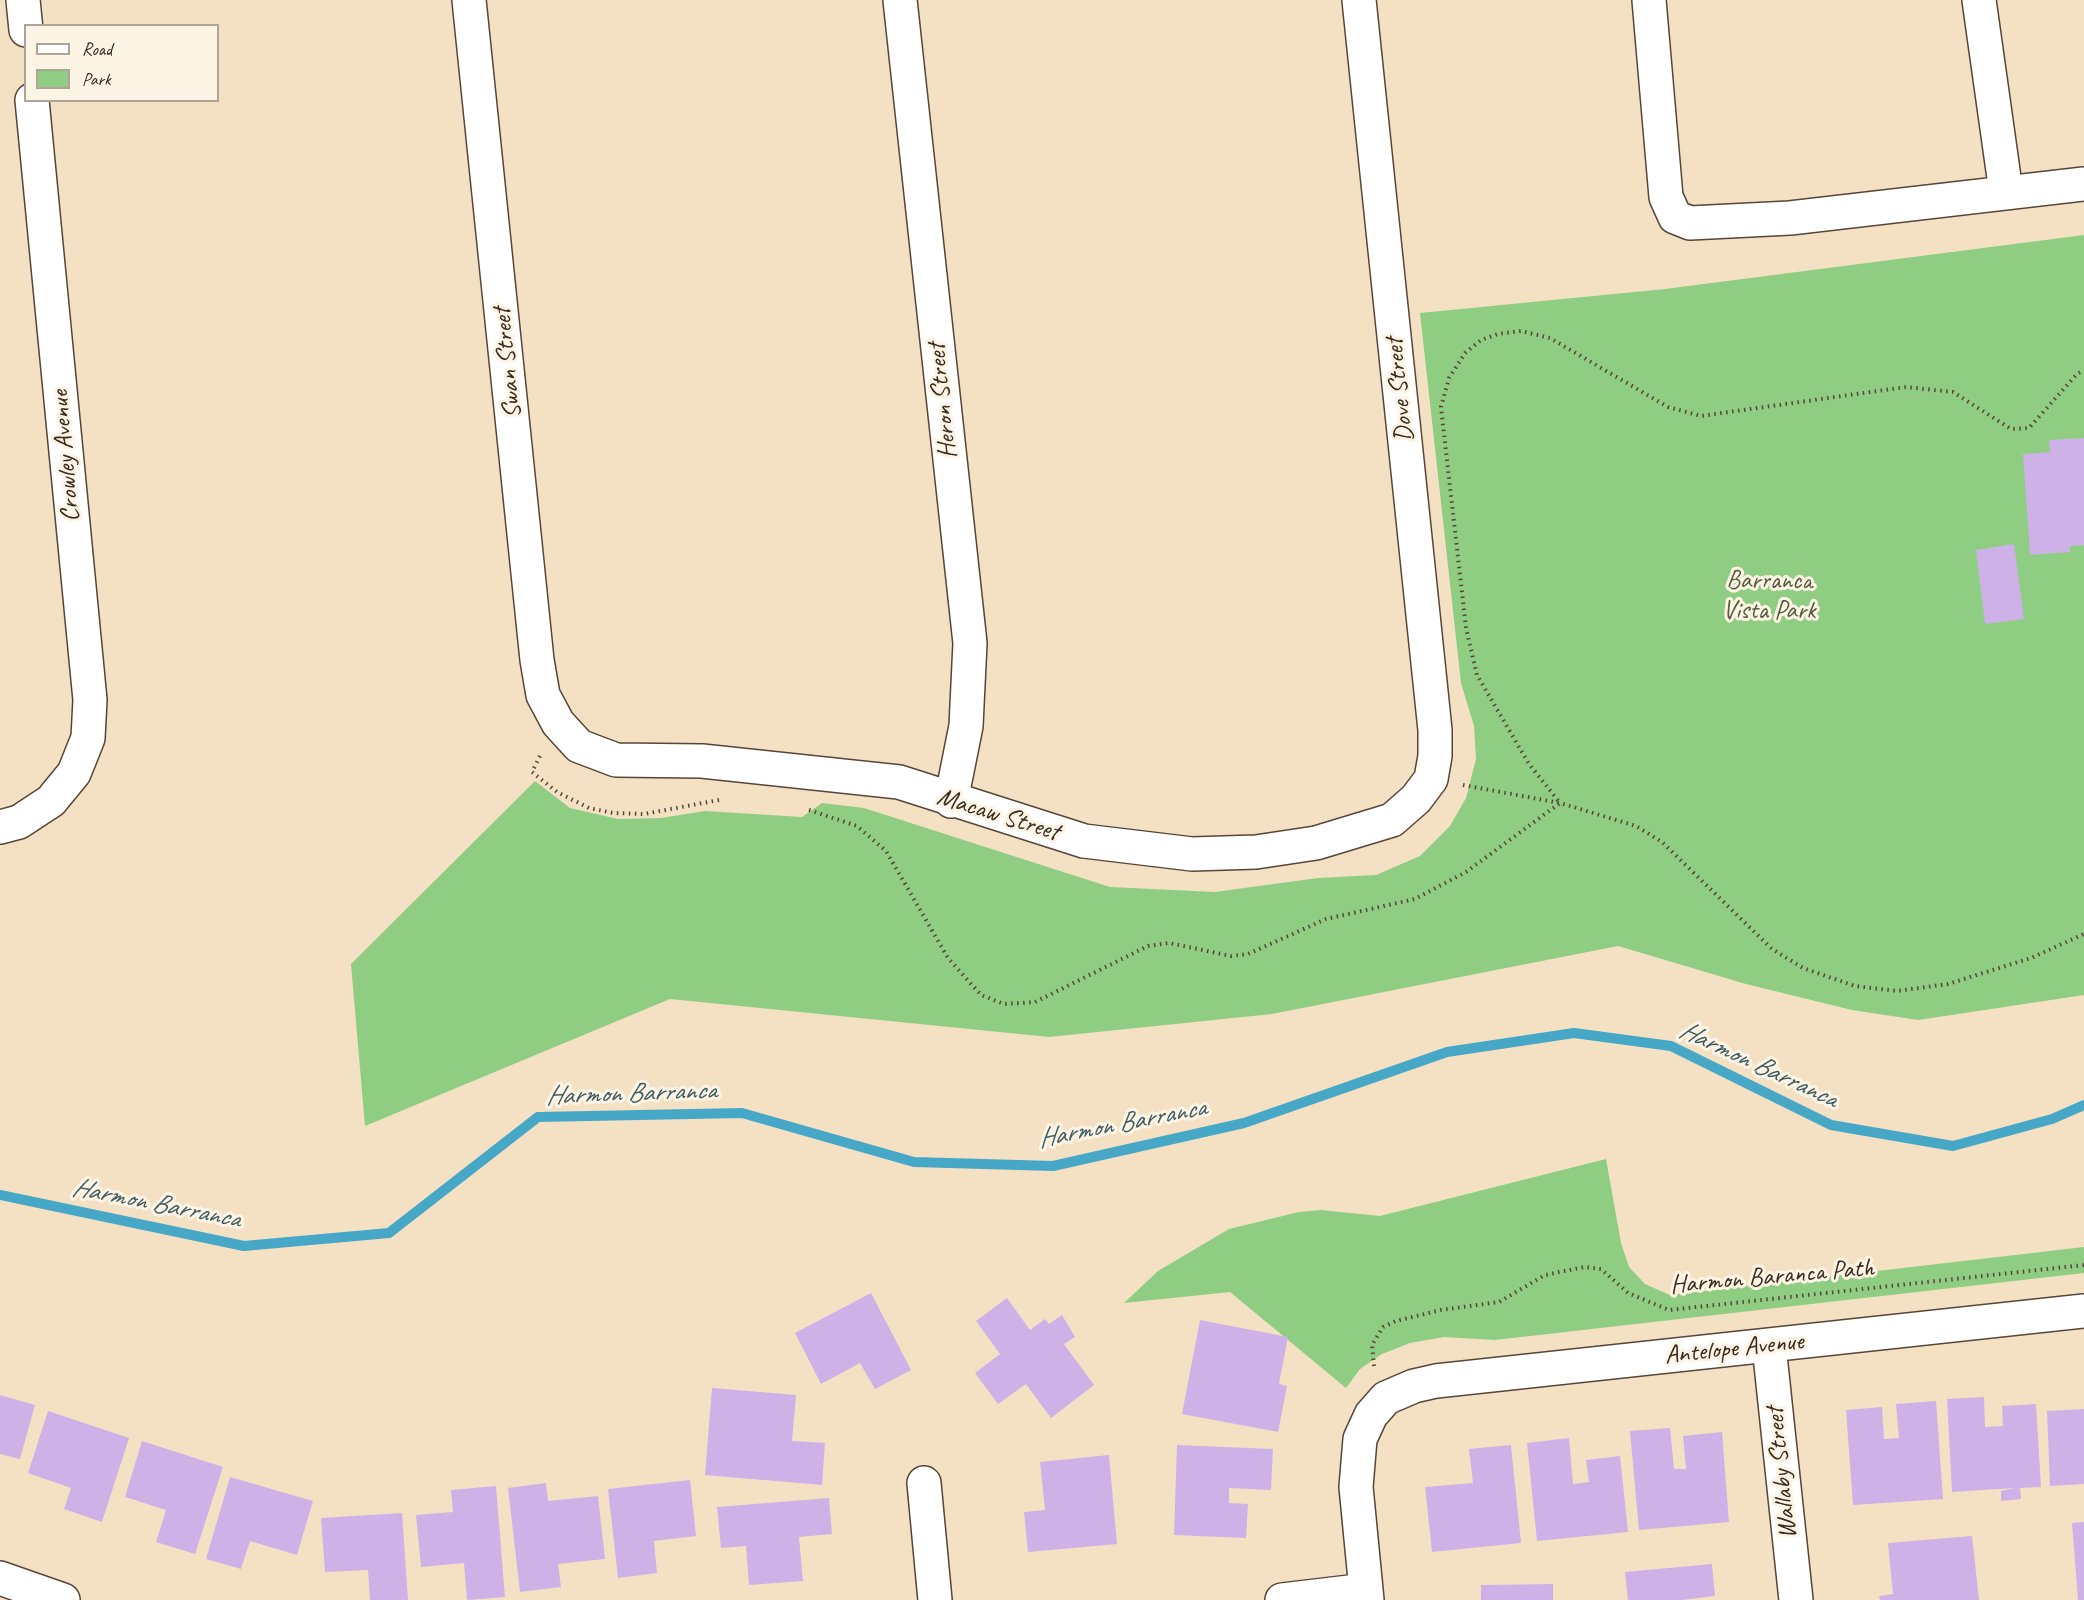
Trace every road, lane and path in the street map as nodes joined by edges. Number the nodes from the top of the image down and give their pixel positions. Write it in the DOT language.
graph roads {
  1 [pos="23,0"];
  2 [pos="470,0"];
  3 [pos="900,0"];
  4 [pos="1359,0"];
  5 [pos="1649,0"];
  6 [pos="1979,0"];
  7 [pos="25,24"];
  8 [pos="32,102"];
  9 [pos="2084,184"];
  10 [pos="2006,192"];
  11 [pos="2084,370"];
  12 [pos="558,723"];
  13 [pos="1431,779"];
  14 [pos="721,800"];
  15 [pos="951,801"];
  16 [pos="1560,803"];
  17 [pos="807,809"];
  18 [pos="0,827"];
  19 [pos="2084,934"];
  20 [pos="2084,1265"];
  21 [pos="2084,1311"];
  22 [pos="1768,1346"];
  23 [pos="1386,1398"];
  24 [pos="924,1483"];
  25 [pos="0,1578"];
  26 [pos="1366,1595"];
  27 [pos="63,1600"];
  28 [pos="935,1600"];
  29 [pos="1282,1600"];
  30 [pos="1796,1600"];
  1 -- 7 [label="street"];
  2 -- 12 [label="street, Swan Street"];
  3 -- 15 [label="street, Heron Street"];
  4 -- 13 [label="street, Dove Street"];
  5 -- 10 [label="street"];
  6 -- 10 [label="street"];
  8 -- 18 [label="street, Crowley Avenue"];
  9 -- 10 [label="street"];
  11 -- 16 [label="path"];
  12 -- 14 [label="path"];
  12 -- 15 [label="street, Macaw Street"];
  13 -- 15 [label="street, Macaw Street"];
  13 -- 16 [label="path"];
  16 -- 17 [label="path"];
  16 -- 19 [label="path"];
  20 -- 23 [label="path, Harmon Baranca Path"];
  21 -- 22 [label="street, Antelope Avenue"];
  22 -- 23 [label="street, Antelope Avenue"];
  22 -- 30 [label="street, Wallaby Street"];
  23 -- 26 [label="street"];
  24 -- 28 [label="street"];
  25 -- 27 [label="street"];
  26 -- 29 [label="street"];
}
